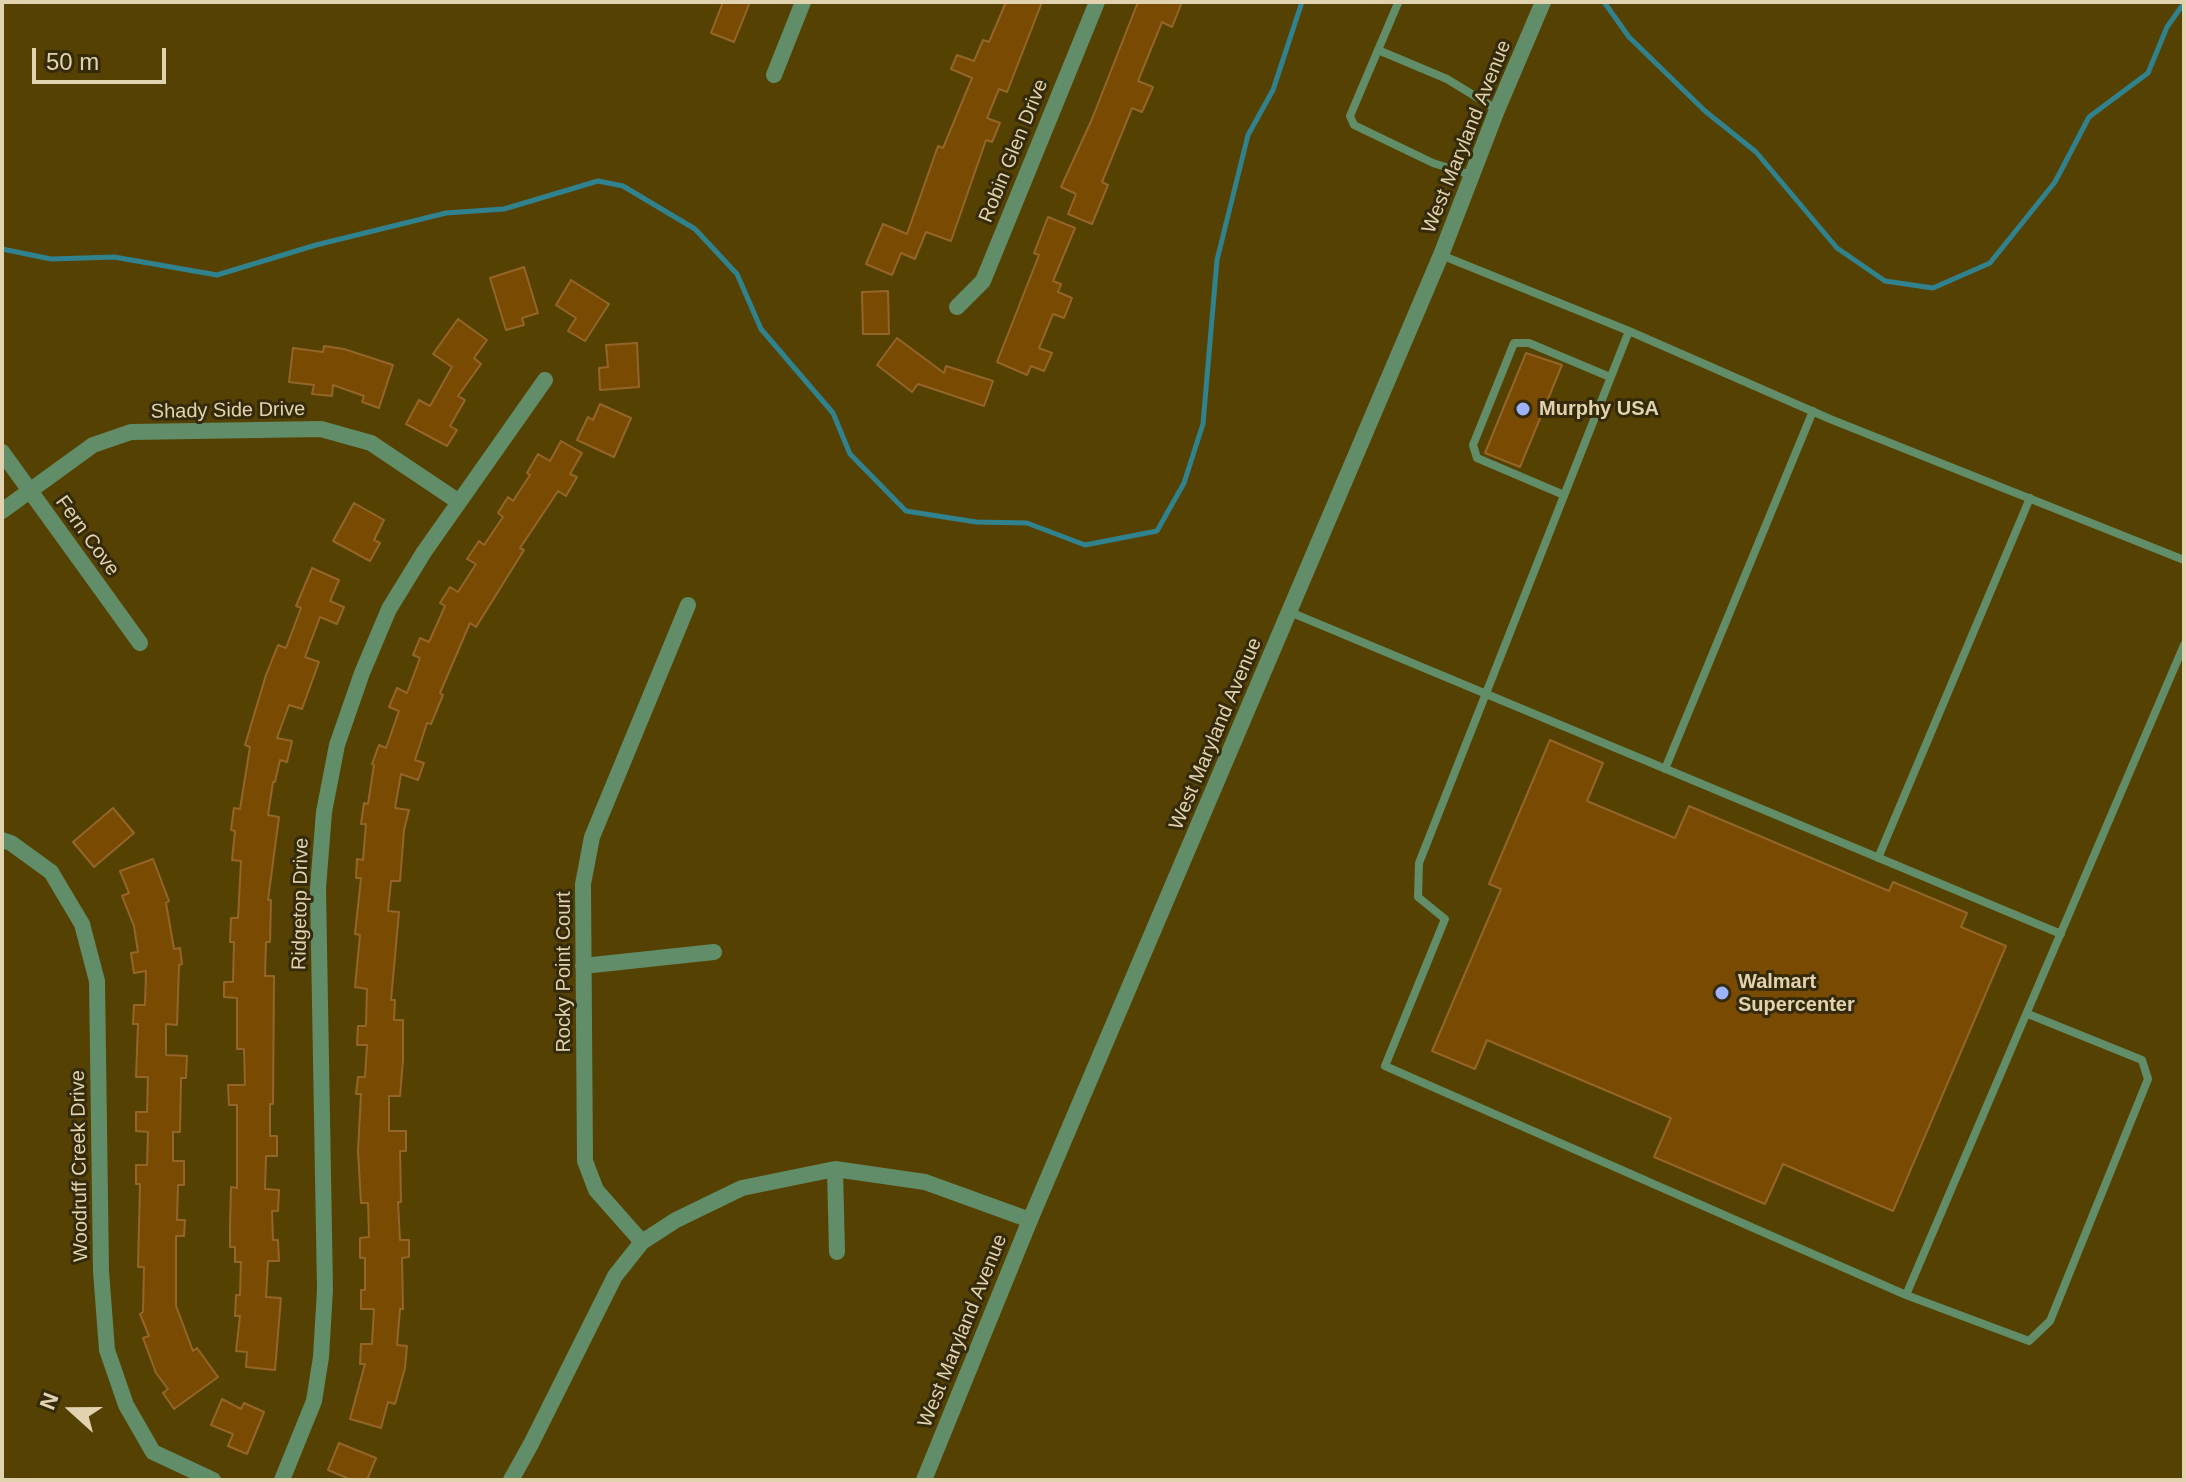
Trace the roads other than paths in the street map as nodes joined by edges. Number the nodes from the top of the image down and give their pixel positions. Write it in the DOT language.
graph roads {
  1 [pos="803,2"];
  2 [pos="1097,2"];
  3 [pos="1543,2"];
  4 [pos="1398,3"];
  5 [pos="1378,50"];
  6 [pos="774,75"];
  7 [pos="1497,110"];
  8 [pos="1471,175"];
  9 [pos="1441,255"];
  10 [pos="957,307"];
  11 [pos="1629,331"];
  12 [pos="1610,377"];
  13 [pos="545,380"];
  14 [pos="1813,411"];
  15 [pos="2,452"];
  16 [pos="29,491"];
  17 [pos="1564,495"];
  18 [pos="2030,498"];
  19 [pos="459,502"];
  20 [pos="2,511"];
  21 [pos="2184,560"];
  22 [pos="688,605"];
  23 [pos="1290,612"];
  24 [pos="140,643"];
  25 [pos="2184,645"];
  26 [pos="1486,693"];
  27 [pos="1665,769"];
  28 [pos="2,840"];
  29 [pos="1878,858"];
  30 [pos="2061,934"];
  31 [pos="714,952"];
  32 [pos="583,966"];
  33 [pos="2028,1014"];
  34 [pos="835,1169"];
  35 [pos="1030,1220"];
  36 [pos="642,1242"];
  37 [pos="837,1252"];
  38 [pos="1906,1295"];
  39 [pos="213,1480"];
  40 [pos="282,1480"];
  41 [pos="511,1480"];
  42 [pos="924,1480"];
  1 -- 6 [label="street"];
  2 -- 10 [label="street, Robin Glen Drive"];
  3 -- 7 [label="street, West Maryland Avenue"];
  4 -- 5 [label="lane"];
  5 -- 7 [label="lane"];
  5 -- 8 [label="lane"];
  7 -- 8 [label="street, West Maryland Avenue"];
  8 -- 9 [label="street, West Maryland Avenue"];
  9 -- 11 [label="lane"];
  9 -- 23 [label="street, West Maryland Avenue"];
  11 -- 12 [label="lane"];
  11 -- 14 [label="lane"];
  12 -- 17 [label="lane"];
  12 -- 17 [label="lane"];
  13 -- 19 [label="street, Ridgetop Drive"];
  14 -- 18 [label="lane"];
  14 -- 27 [label="lane"];
  15 -- 16 [label="street, Fern Cove"];
  16 -- 19 [label="street, Shady Side Drive"];
  16 -- 20 [label="street, Shady Side Drive"];
  16 -- 24 [label="street, Fern Cove"];
  17 -- 26 [label="lane"];
  18 -- 21 [label="lane"];
  18 -- 29 [label="lane"];
  19 -- 40 [label="street, Ridgetop Drive"];
  22 -- 32 [label="street, Rocky Point Court"];
  23 -- 26 [label="lane"];
  23 -- 35 [label="street, West Maryland Avenue"];
  25 -- 30 [label="lane"];
  26 -- 27 [label="lane"];
  26 -- 38 [label="lane"];
  27 -- 29 [label="lane"];
  28 -- 39 [label="street, Woodruff Creek Drive"];
  29 -- 30 [label="lane"];
  30 -- 33 [label="lane"];
  31 -- 32 [label="street"];
  32 -- 36 [label="street, Rocky Point Court"];
  33 -- 38 [label="lane"];
  33 -- 38 [label="lane"];
  34 -- 35 [label="street"];
  34 -- 36 [label="street"];
  34 -- 37 [label="street"];
  35 -- 42 [label="street, West Maryland Avenue"];
  36 -- 41 [label="street"];
}
